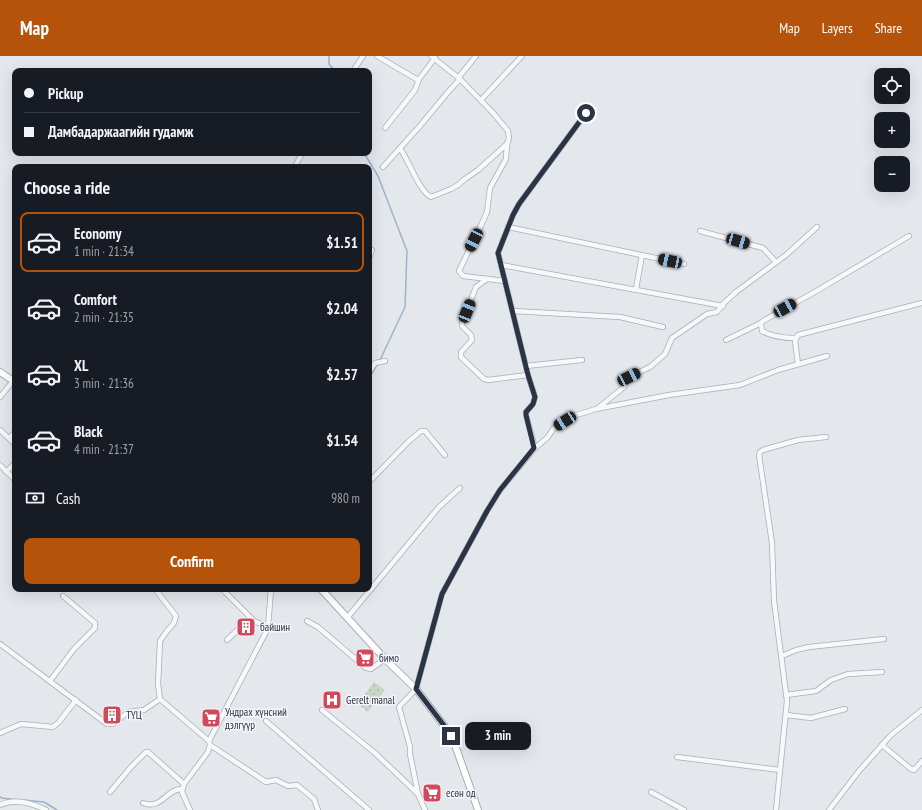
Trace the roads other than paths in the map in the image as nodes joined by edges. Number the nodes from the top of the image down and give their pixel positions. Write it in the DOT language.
graph roads {
  1 [pos="363,56"];
  2 [pos="377,56"];
  3 [pos="476,56"];
  4 [pos="522,56"];
  5 [pos="433,57"];
  6 [pos="355,68"];
  7 [pos="459,78"];
  8 [pos="418,80"];
  9 [pos="481,100"];
  10 [pos="586,113"];
  11 [pos="385,128"];
  12 [pos="506,144"];
  13 [pos="400,148"];
  14 [pos="384,167"];
  15 [pos="508,226"];
  16 [pos="817,227"];
  17 [pos="700,231"];
  18 [pos="909,236"];
  19 [pos="642,255"];
  20 [pos="776,262"];
  21 [pos="684,264"];
  22 [pos="501,265"];
  23 [pos="487,279"];
  24 [pos="505,281"];
  25 [pos="636,289"];
  26 [pos="922,303"];
  27 [pos="723,306"];
  28 [pos="513,311"];
  29 [pos="761,323"];
  30 [pos="663,327"];
  31 [pos="795,338"];
  32 [pos="726,340"];
  33 [pos="827,356"];
  34 [pos="582,360"];
  35 [pos="383,362"];
  36 [pos="798,364"];
  37 [pos="526,366"];
  38 [pos="372,367"];
  39 [pos="0,372"];
  40 [pos="528,375"];
  41 [pos="12,381"];
  42 [pos="12,384"];
  43 [pos="0,397"];
  44 [pos="596,409"];
  45 [pos="0,430"];
  46 [pos="12,435"];
  47 [pos="826,437"];
  48 [pos="9,438"];
  49 [pos="12,441"];
  50 [pos="534,448"];
  51 [pos="444,455"];
  52 [pos="0,465"];
  53 [pos="12,466"];
  54 [pos="6,472"];
  55 [pos="12,477"];
  56 [pos="372,479"];
  57 [pos="460,488"];
  58 [pos="372,588"];
  59 [pos="157,592"];
  60 [pos="225,592"];
  61 [pos="271,592"];
  62 [pos="324,592"];
  63 [pos="369,592"];
  64 [pos="63,596"];
  65 [pos="250,618"];
  66 [pos="347,618"];
  67 [pos="307,621"];
  68 [pos="268,627"];
  69 [pos="884,639"];
  70 [pos="227,640"];
  71 [pos="0,644"];
  72 [pos="782,656"];
  73 [pos="385,659"];
  74 [pos="882,672"];
  75 [pos="50,681"];
  76 [pos="416,689"];
  77 [pos="786,695"];
  78 [pos="160,699"];
  79 [pos="76,700"];
  80 [pos="845,709"];
  81 [pos="322,710"];
  82 [pos="922,710"];
  83 [pos="786,715"];
  84 [pos="266,721"];
  85 [pos="0,733"];
  86 [pos="210,743"];
  87 [pos="882,744"];
  88 [pos="677,757"];
  89 [pos="922,761"];
  90 [pos="780,770"];
  91 [pos="183,786"];
  92 [pos="110,792"];
  93 [pos="651,792"];
  94 [pos="418,794"];
  95 [pos="143,803"];
  96 [pos="0,805"];
  97 [pos="46,810"];
  98 [pos="190,810"];
  99 [pos="318,810"];
  100 [pos="369,810"];
  101 [pos="425,810"];
  102 [pos="478,810"];
  103 [pos="684,810"];
  104 [pos="776,810"];
  105 [pos="829,810"];
  1 -- 6 [label="street"];
  2 -- 8 [label="street"];
  3 -- 7 [label="street"];
  4 -- 9 [label="street"];
  5 -- 7 [label="street"];
  5 -- 8 [label="street"];
  7 -- 9 [label="street"];
  7 -- 13 [label="street"];
  8 -- 11 [label="street"];
  9 -- 12 [label="street"];
  10 -- 15 [label="street"];
  12 -- 13 [label="street"];
  12 -- 23 [label="street"];
  13 -- 14 [label="street"];
  15 -- 19 [label="street"];
  15 -- 22 [label="street"];
  16 -- 20 [label="street"];
  17 -- 20 [label="street"];
  18 -- 29 [label="street"];
  19 -- 21 [label="street"];
  19 -- 25 [label="street"];
  20 -- 27 [label="street"];
  22 -- 24 [label="street"];
  22 -- 25 [label="street"];
  23 -- 24 [label="street"];
  23 -- 40 [label="street"];
  24 -- 28 [label="street"];
  25 -- 27 [label="street"];
  26 -- 31 [label="street"];
  27 -- 44 [label="street"];
  28 -- 30 [label="street"];
  28 -- 37 [label="street"];
  29 -- 31 [label="street"];
  29 -- 32 [label="street"];
  31 -- 36 [label="street"];
  33 -- 36 [label="street"];
  34 -- 37 [label="street"];
  35 -- 38 [label="street"];
  36 -- 44 [label="street"];
  37 -- 40 [label="street"];
  39 -- 41 [label="main road"];
  40 -- 50 [label="street"];
  42 -- 43 [label="street"];
  44 -- 50 [label="street"];
  45 -- 48 [label="street"];
  46 -- 48 [label="street"];
  47 -- 72 [label="street"];
  48 -- 49 [label="street"];
  50 -- 76 [label="street"];
  51 -- 56 [label="street"];
  52 -- 54 [label="street"];
  53 -- 54 [label="street"];
  54 -- 55 [label="street"];
  57 -- 58 [label="street"];
  59 -- 78 [label="street"];
  60 -- 65 [label="street"];
  61 -- 68 [label="street"];
  62 -- 66 [label="main road"];
  63 -- 66 [label="street"];
  64 -- 75 [label="street"];
  65 -- 68 [label="street"];
  65 -- 70 [label="street"];
  66 -- 73 [label="main road"];
  67 -- 73 [label="street"];
  68 -- 86 [label="street"];
  69 -- 72 [label="street"];
  71 -- 75 [label="street"];
  72 -- 77 [label="street"];
  73 -- 76 [label="main road"];
  74 -- 77 [label="street"];
  75 -- 79 [label="street"];
  76 -- 94 [label="street"];
  76 -- 102 [label="main road"];
  77 -- 83 [label="street"];
  78 -- 79 [label="street"];
  78 -- 86 [label="street"];
  79 -- 85 [label="street"];
  80 -- 83 [label="street"];
  81 -- 94 [label="street"];
  82 -- 87 [label="street"];
  83 -- 90 [label="street"];
  84 -- 100 [label="street"];
  86 -- 91 [label="street"];
  86 -- 99 [label="street"];
  87 -- 89 [label="street"];
  87 -- 105 [label="street"];
  88 -- 90 [label="street"];
  90 -- 104 [label="street"];
  91 -- 92 [label="street"];
  91 -- 95 [label="street"];
  91 -- 98 [label="street"];
  93 -- 103 [label="street"];
  94 -- 101 [label="street"];
  96 -- 97 [label="street"];
}
